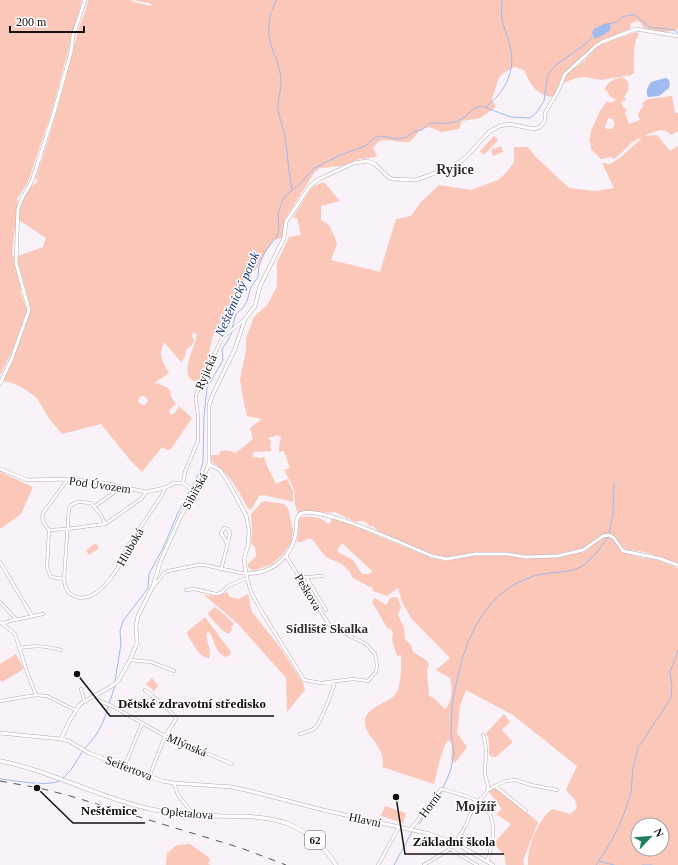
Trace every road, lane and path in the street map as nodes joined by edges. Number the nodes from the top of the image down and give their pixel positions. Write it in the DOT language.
graph roads {
  1 [pos="85,0"];
  2 [pos="678,36"];
  3 [pos="245,319"];
  4 [pos="0,384"];
  5 [pos="209,464"];
  6 [pos="0,469"];
  7 [pos="68,479"];
  8 [pos="183,483"];
  9 [pos="122,487"];
  10 [pos="165,488"];
  11 [pos="146,492"];
  12 [pos="196,493"];
  13 [pos="95,506"];
  14 [pos="105,524"];
  15 [pos="67,529"];
  16 [pos="49,530"];
  17 [pos="227,543"];
  18 [pos="286,556"];
  19 [pos="0,562"];
  20 [pos="678,566"];
  21 [pos="221,570"];
  22 [pos="246,576"];
  23 [pos="322,576"];
  24 [pos="299,577"];
  25 [pos="306,577"];
  26 [pos="64,579"];
  27 [pos="153,586"];
  28 [pos="186,590"];
  29 [pos="0,602"];
  30 [pos="326,610"];
  31 [pos="43,614"];
  32 [pos="32,616"];
  33 [pos="16,619"];
  34 [pos="1,623"];
  35 [pos="20,648"];
  36 [pos="61,650"];
  37 [pos="130,660"];
  38 [pos="174,671"];
  39 [pos="332,682"];
  40 [pos="81,689"];
  41 [pos="145,690"];
  42 [pos="36,694"];
  43 [pos="95,696"];
  44 [pos="84,700"];
  45 [pos="0,701"];
  46 [pos="75,710"];
  47 [pos="142,724"];
  48 [pos="0,733"];
  49 [pos="300,734"];
  50 [pos="483,735"];
  51 [pos="165,736"];
  52 [pos="61,738"];
  53 [pos="0,761"];
  54 [pos="232,764"];
  55 [pos="124,767"];
  56 [pos="149,777"];
  57 [pos="174,784"];
  58 [pos="494,786"];
  59 [pos="558,790"];
  60 [pos="487,791"];
  61 [pos="262,793"];
  62 [pos="476,801"];
  63 [pos="526,811"];
  64 [pos="194,815"];
  65 [pos="398,827"];
  66 [pos="410,829"];
  67 [pos="458,838"];
  68 [pos="487,862"];
  69 [pos="336,865"];
  70 [pos="378,865"];
  71 [pos="424,865"];
  72 [pos="477,865"];
  73 [pos="493,865"];
  1 -- 4 [label="street"];
  2 -- 3 [label="street, Ryjická"];
  3 -- 5 [label="street, Sibiřská"];
  3 -- 8 [label="street, Ryjická"];
  5 -- 12 [label="street, Sibiřská"];
  5 -- 22 [label="street"];
  6 -- 7 [label="street, Pod Úvozem"];
  7 -- 9 [label="street, Pod Úvozem"];
  7 -- 16 [label="street"];
  8 -- 10 [label="street, Pod Úvozem"];
  8 -- 12 [label="street"];
  9 -- 11 [label="street, Pod Úvozem"];
  9 -- 13 [label="street"];
  10 -- 11 [label="street, Pod Úvozem"];
  10 -- 26 [label="street, Hluboká"];
  11 -- 14 [label="street"];
  12 -- 27 [label="street, Sibiřská"];
  13 -- 14 [label="street"];
  13 -- 15 [label="street"];
  14 -- 15 [label="street"];
  15 -- 16 [label="street"];
  15 -- 26 [label="street"];
  16 -- 26 [label="street"];
  17 -- 17 [label="street"];
  17 -- 21 [label="street"];
  18 -- 20 [label="street"];
  18 -- 22 [label="street"];
  18 -- 24 [label="street, Peškova"];
  19 -- 32 [label="street"];
  21 -- 22 [label="street"];
  21 -- 27 [label="street"];
  22 -- 28 [label="street"];
  22 -- 39 [label="street, Peškova"];
  23 -- 25 [label="street"];
  24 -- 25 [label="street"];
  24 -- 39 [label="street, Peškova"];
  25 -- 30 [label="street"];
  27 -- 37 [label="street, Sibiřská"];
  29 -- 33 [label="street"];
  31 -- 32 [label="street"];
  32 -- 33 [label="street"];
  33 -- 34 [label="street"];
  34 -- 35 [label="street"];
  35 -- 36 [label="street"];
  35 -- 42 [label="street"];
  37 -- 38 [label="street"];
  37 -- 43 [label="street, Sibiřská"];
  39 -- 49 [label="street"];
  40 -- 44 [label="street"];
  41 -- 51 [label="street"];
  42 -- 45 [label="street"];
  42 -- 46 [label="street"];
  43 -- 44 [label="street, Sibiřská"];
  43 -- 47 [label="street, Mlýnská"];
  44 -- 46 [label="street, Sibiřská"];
  46 -- 52 [label="street, Sibiřská"];
  47 -- 51 [label="street, Mlýnská"];
  47 -- 55 [label="street"];
  48 -- 52 [label="street, Seifertova"];
  50 -- 60 [label="street"];
  51 -- 54 [label="street, Mlýnská"];
  51 -- 56 [label="street"];
  52 -- 55 [label="street, Seifertova"];
  53 -- 64 [label="main road, Opletalova / 62"];
  55 -- 56 [label="street, Seifertova"];
  56 -- 57 [label="street, Seifertova"];
  57 -- 61 [label="street, Seifertova"];
  57 -- 64 [label="street"];
  58 -- 59 [label="street"];
  58 -- 60 [label="street"];
  58 -- 63 [label="street"];
  60 -- 62 [label="street"];
  61 -- 65 [label="street, Hlavní"];
  62 -- 66 [label="street, Horní"];
  62 -- 67 [label="street"];
  62 -- 68 [label="street"];
  64 -- 69 [label="main road, Opletalova / 62"];
  65 -- 66 [label="street, Hlavní"];
  65 -- 70 [label="street"];
  66 -- 68 [label="street, Hlavní"];
  68 -- 73 [label="street, Hlavní"];
  71 -- 72 [label="street"];
}
